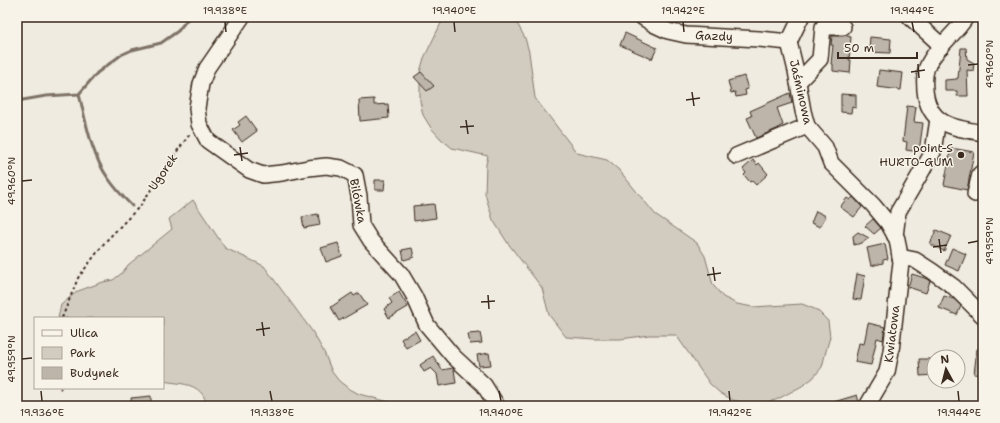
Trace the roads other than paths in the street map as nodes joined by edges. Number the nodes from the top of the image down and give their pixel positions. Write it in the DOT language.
graph roads {
  1 [pos="242,17"];
  2 [pos="642,17"];
  3 [pos="801,17"];
  4 [pos="910,17"];
  5 [pos="966,17"];
  6 [pos="843,27"];
  7 [pos="789,42"];
  8 [pos="942,46"];
  9 [pos="798,82"];
  10 [pos="938,119"];
  11 [pos="807,126"];
  12 [pos="983,133"];
  13 [pos="736,156"];
  14 [pos="983,172"];
  15 [pos="975,194"];
  16 [pos="895,236"];
  17 [pos="900,257"];
  18 [pos="983,316"];
  19 [pos="497,406"];
  20 [pos="867,406"];
  1 -- 19 [label="street, Bilówka"];
  2 -- 7 [label="street, Gazdy"];
  3 -- 7 [label="street"];
  4 -- 8 [label="street"];
  5 -- 8 [label="street"];
  6 -- 9 [label="street"];
  7 -- 9 [label="street, Jaśminowa"];
  8 -- 10 [label="street"];
  9 -- 11 [label="street, Jaśminowa"];
  10 -- 12 [label="street"];
  10 -- 16 [label="street"];
  11 -- 13 [label="street"];
  11 -- 16 [label="street, Jaśminowa"];
  14 -- 15 [label="street"];
  16 -- 17 [label="street, Jaśminowa"];
  17 -- 18 [label="street"];
  17 -- 20 [label="street, Kwiatowa"];
}
